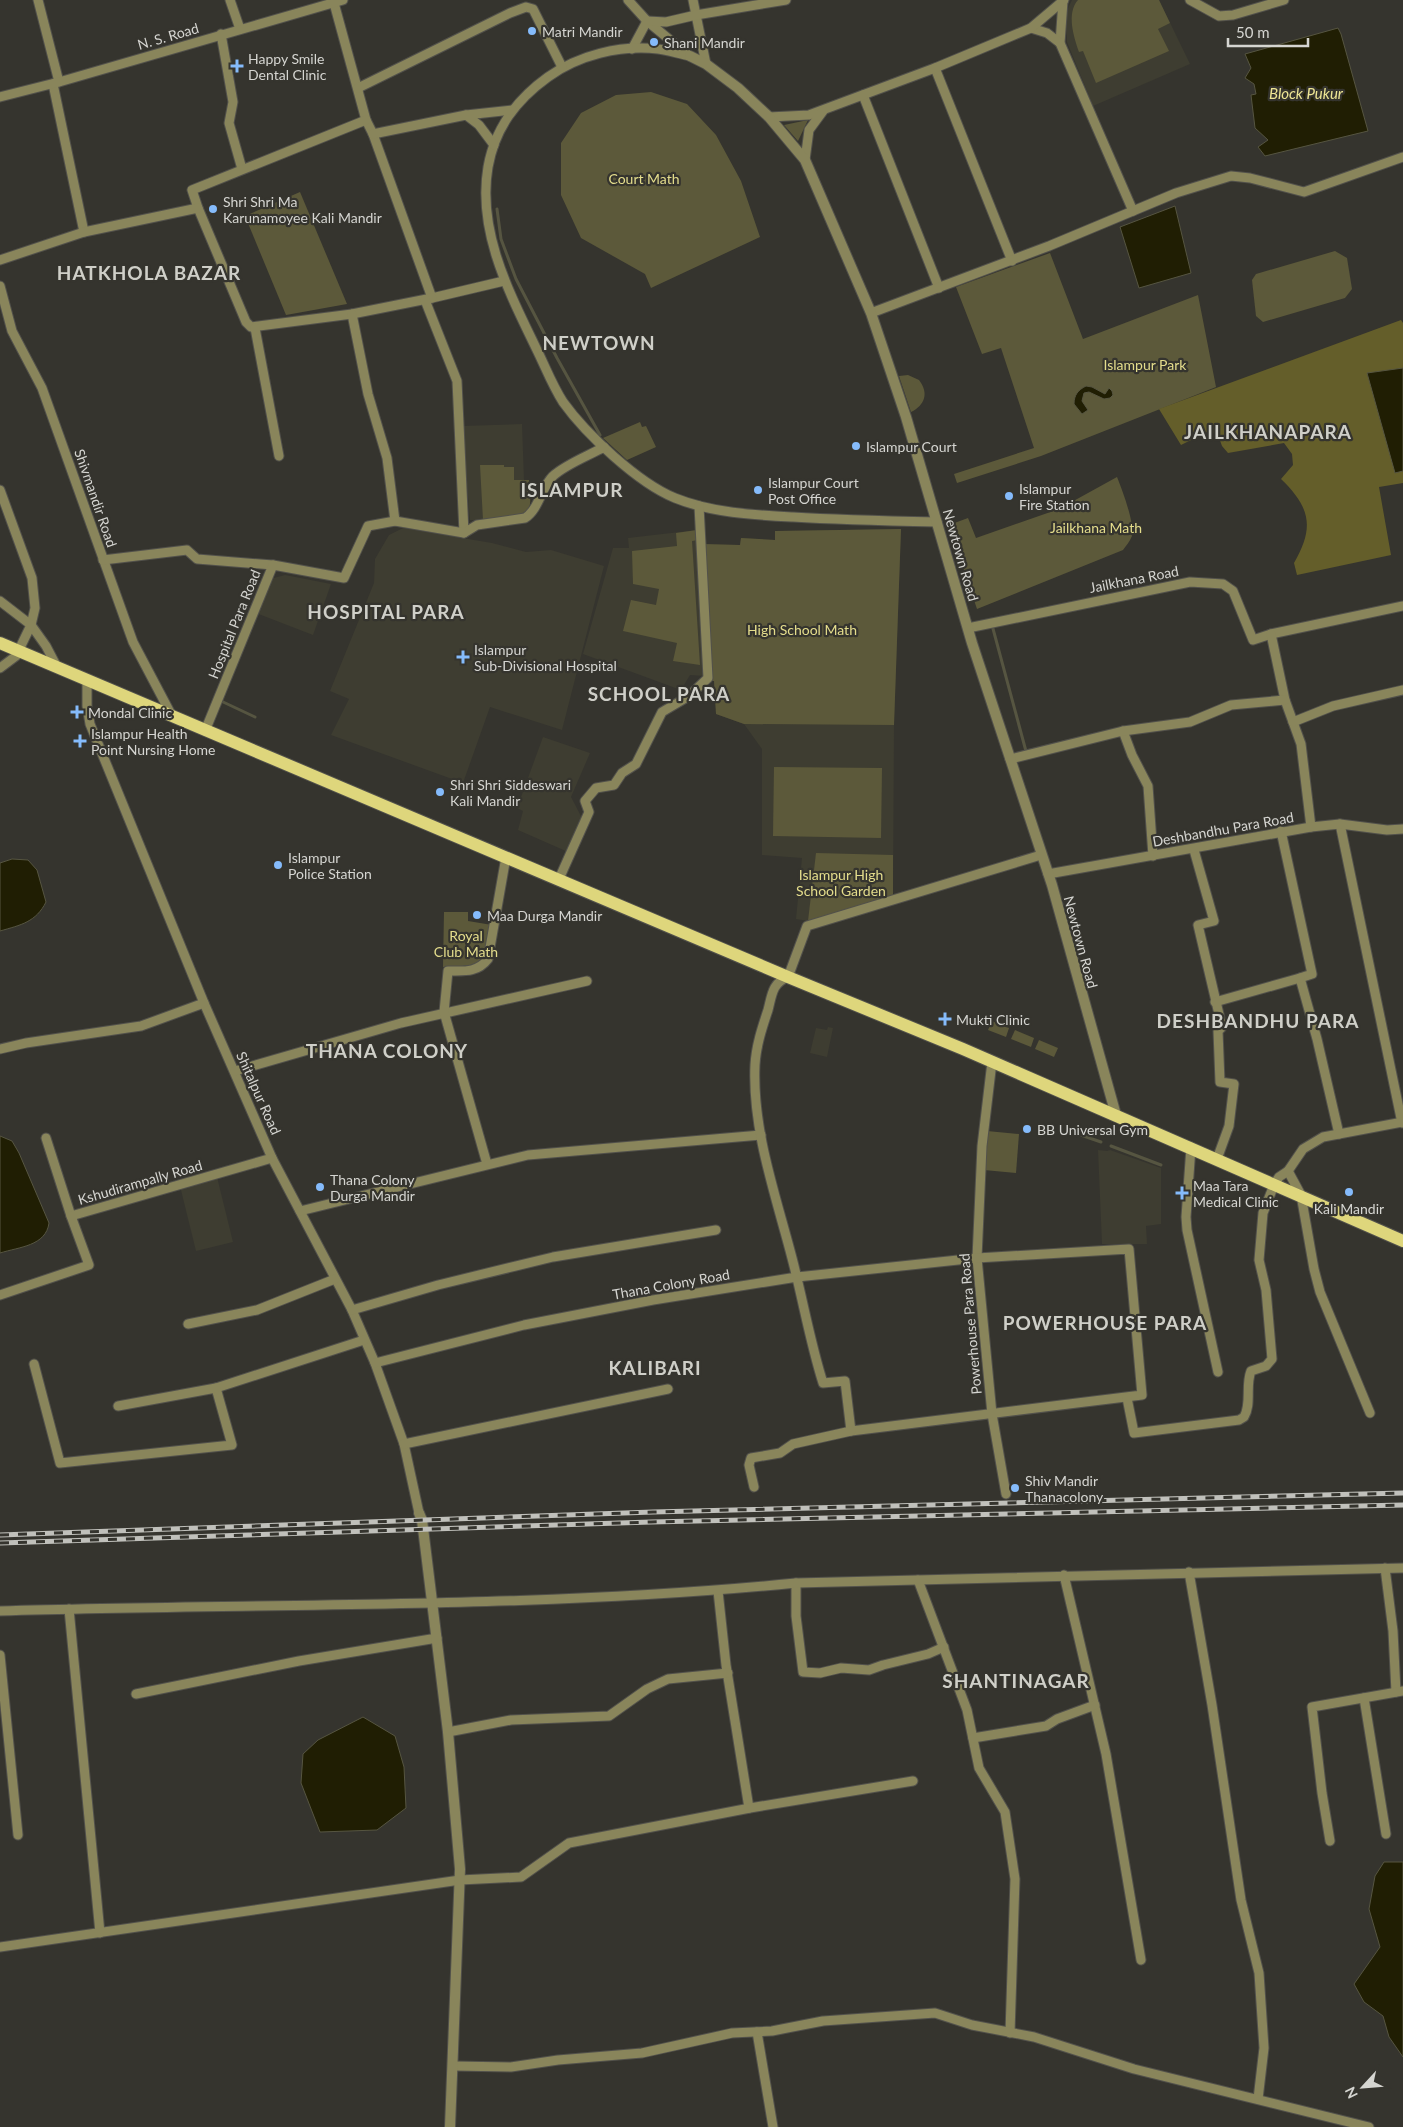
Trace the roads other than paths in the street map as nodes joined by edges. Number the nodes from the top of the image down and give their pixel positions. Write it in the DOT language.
graph roads {
  1 [pos="38,0"];
  2 [pos="230,0"];
  3 [pos="628,0"];
  4 [pos="693,0"];
  5 [pos="786,0"];
  6 [pos="1063,0"];
  7 [pos="1190,0"];
  8 [pos="1284,0"];
  9 [pos="339,2"];
  10 [pos="696,15"];
  11 [pos="647,21"];
  12 [pos="1031,28"];
  13 [pos="240,29"];
  14 [pos="221,34"];
  15 [pos="1060,43"];
  16 [pos="632,50"];
  17 [pos="690,56"];
  18 [pos="706,64"];
  19 [pos="562,67"];
  20 [pos="936,68"];
  21 [pos="56,83"];
  22 [pos="358,88"];
  23 [pos="863,95"];
  24 [pos="0,97"];
  25 [pos="512,110"];
  26 [pos="823,111"];
  27 [pos="466,116"];
  28 [pos="769,117"];
  29 [pos="366,120"];
  30 [pos="373,134"];
  31 [pos="494,145"];
  32 [pos="1403,157"];
  33 [pos="805,160"];
  34 [pos="242,170"];
  35 [pos="198,208"];
  36 [pos="1133,211"];
  37 [pos="84,232"];
  38 [pos="0,260"];
  39 [pos="1012,261"];
  40 [pos="504,281"];
  41 [pos="0,286"];
  42 [pos="938,288"];
  43 [pos="429,299"];
  44 [pos="871,312"];
  45 [pos="352,314"];
  46 [pos="255,328"];
  47 [pos="604,447"];
  48 [pos="279,456"];
  49 [pos="0,490"];
  50 [pos="699,506"];
  51 [pos="395,520"];
  52 [pos="937,522"];
  53 [pos="464,533"];
  54 [pos="103,560"];
  55 [pos="273,565"];
  56 [pos="0,600"];
  57 [pos="1403,606"];
  58 [pos="30,625"];
  59 [pos="968,628"];
  60 [pos="1271,634"];
  61 [pos="0,643"];
  62 [pos="19,651"];
  63 [pos="57,667"];
  64 [pos="0,668"];
  65 [pos="87,680"];
  66 [pos="1403,690"];
  67 [pos="1285,700"];
  68 [pos="172,717"];
  69 [pos="1293,722"];
  70 [pos="205,731"];
  71 [pos="1123,731"];
  72 [pos="1010,760"];
  73 [pos="1340,824"];
  74 [pos="1311,827"];
  75 [pos="1403,829"];
  76 [pos="1281,831"];
  77 [pos="1194,850"];
  78 [pos="1041,855"];
  79 [pos="1153,856"];
  80 [pos="506,857"];
  81 [pos="1048,874"];
  82 [pos="559,879"];
  83 [pos="788,977"];
  84 [pos="1300,978"];
  85 [pos="587,981"];
  86 [pos="204,1002"];
  87 [pos="1215,1002"];
  88 [pos="444,1012"];
  89 [pos="0,1049"];
  90 [pos="992,1062"];
  91 [pos="235,1071"];
  92 [pos="1116,1115"];
  93 [pos="1402,1122"];
  94 [pos="1339,1134"];
  95 [pos="761,1135"];
  96 [pos="46,1138"];
  97 [pos="1191,1147"];
  98 [pos="272,1158"];
  99 [pos="1216,1159"];
  100 [pos="487,1164"];
  101 [pos="1288,1171"];
  102 [pos="1274,1185"];
  103 [pos="1300,1195"];
  104 [pos="300,1211"];
  105 [pos="71,1216"];
  106 [pos="716,1230"];
  107 [pos="1403,1241"];
  108 [pos="977,1258"];
  109 [pos="797,1277"];
  110 [pos="335,1279"];
  111 [pos="0,1295"];
  112 [pos="352,1310"];
  113 [pos="188,1324"];
  114 [pos="364,1340"];
  115 [pos="375,1363"];
  116 [pos="34,1364"];
  117 [pos="1218,1372"];
  118 [pos="216,1388"];
  119 [pos="668,1389"];
  120 [pos="1126,1398"];
  121 [pos="118,1406"];
  122 [pos="1370,1413"];
  123 [pos="992,1414"];
  124 [pos="851,1430"];
  125 [pos="404,1444"];
  126 [pos="754,1487"];
  127 [pos="1006,1494"];
  128 [pos="419,1513"];
  129 [pos="1385,1568"];
  130 [pos="1403,1568"];
  131 [pos="1188,1572"];
  132 [pos="1064,1575"];
  133 [pos="918,1580"];
  134 [pos="796,1583"];
  135 [pos="718,1591"];
  136 [pos="432,1603"];
  137 [pos="70,1609"];
  138 [pos="0,1611"];
  139 [pos="437,1638"];
  140 [pos="944,1647"];
  141 [pos="0,1654"];
  142 [pos="728,1673"];
  143 [pos="1400,1692"];
  144 [pos="136,1694"];
  145 [pos="1364,1698"];
  146 [pos="1095,1705"];
  147 [pos="448,1732"];
  148 [pos="973,1738"];
  149 [pos="913,1781"];
  150 [pos="749,1808"];
  151 [pos="1386,1834"];
  152 [pos="18,1835"];
  153 [pos="1330,1841"];
  154 [pos="460,1880"];
  155 [pos="100,1933"];
  156 [pos="0,1947"];
  157 [pos="1141,1960"];
  158 [pos="757,2032"];
  159 [pos="1010,2033"];
  160 [pos="454,2066"];
  161 [pos="1258,2100"];
  162 [pos="450,2127"];
  163 [pos="773,2127"];
  164 [pos="1369,2127"];
  1 -- 21 [label="street"];
  2 -- 13 [label="street"];
  3 -- 11 [label="street"];
  4 -- 10 [label="street"];
  5 -- 10 [label="street"];
  6 -- 12 [label="street"];
  6 -- 15 [label="street"];
  7 -- 8 [label="street"];
  9 -- 13 [label="street, N. S. Road"];
  9 -- 22 [label="street"];
  10 -- 11 [label="street"];
  10 -- 18 [label="street"];
  11 -- 16 [label="street"];
  11 -- 17 [label="street"];
  12 -- 15 [label="street"];
  12 -- 20 [label="street"];
  13 -- 14 [label="street, N. S. Road"];
  14 -- 21 [label="street, N. S. Road"];
  14 -- 34 [label="street"];
  15 -- 36 [label="street"];
  16 -- 17 [label="street"];
  16 -- 19 [label="street"];
  17 -- 18 [label="street, Newtown Road"];
  18 -- 28 [label="street, Newtown Road"];
  19 -- 22 [label="street"];
  19 -- 25 [label="street"];
  20 -- 23 [label="street"];
  20 -- 39 [label="street"];
  21 -- 24 [label="street, N. S. Road"];
  21 -- 37 [label="street"];
  22 -- 29 [label="street"];
  23 -- 26 [label="street"];
  23 -- 42 [label="street"];
  25 -- 27 [label="street"];
  25 -- 31 [label="street"];
  26 -- 28 [label="street"];
  26 -- 33 [label="street"];
  27 -- 30 [label="street"];
  27 -- 31 [label="street"];
  28 -- 33 [label="street, Newtown Road"];
  29 -- 30 [label="street"];
  29 -- 34 [label="street"];
  30 -- 43 [label="street"];
  31 -- 40 [label="street"];
  32 -- 36 [label="street"];
  33 -- 44 [label="street, Newtown Road"];
  34 -- 35 [label="street"];
  35 -- 37 [label="street"];
  35 -- 46 [label="street"];
  36 -- 39 [label="street"];
  37 -- 38 [label="street"];
  39 -- 42 [label="street"];
  40 -- 43 [label="street"];
  40 -- 47 [label="street"];
  41 -- 54 [label="street, Shivmandir Road"];
  42 -- 44 [label="street"];
  43 -- 45 [label="street"];
  43 -- 53 [label="street"];
  44 -- 52 [label="street, Newtown Road"];
  45 -- 46 [label="street"];
  45 -- 51 [label="street"];
  46 -- 48 [label="street"];
  47 -- 50 [label="street"];
  47 -- 53 [label="street"];
  49 -- 58 [label="street"];
  50 -- 52 [label="street"];
  50 -- 82 [label="street"];
  51 -- 53 [label="street, Hospital Para Road"];
  51 -- 55 [label="street, Hospital Para Road"];
  52 -- 59 [label="street, Newtown Road"];
  54 -- 55 [label="street"];
  54 -- 68 [label="street, Shivmandir Road"];
  55 -- 70 [label="street, Hospital Para Road"];
  56 -- 58 [label="street"];
  57 -- 60 [label="street"];
  58 -- 62 [label="street"];
  58 -- 63 [label="street"];
  59 -- 60 [label="street, Jailkhana Road"];
  59 -- 72 [label="street, Newtown Road"];
  60 -- 67 [label="street"];
  61 -- 62 [label="main road"];
  62 -- 63 [label="main road"];
  62 -- 64 [label="street"];
  63 -- 65 [label="main road"];
  65 -- 68 [label="main road"];
  65 -- 86 [label="street, Shitalpur Road"];
  66 -- 69 [label="street"];
  67 -- 69 [label="street"];
  67 -- 71 [label="street"];
  68 -- 70 [label="main road"];
  69 -- 74 [label="street"];
  70 -- 80 [label="main road"];
  71 -- 72 [label="street"];
  71 -- 79 [label="street"];
  72 -- 78 [label="street, Newtown Road"];
  73 -- 74 [label="street, Deshbandhu Para Road"];
  73 -- 75 [label="street, Deshbandhu Para Road"];
  73 -- 93 [label="street"];
  74 -- 76 [label="street, Deshbandhu Para Road"];
  76 -- 77 [label="street, Deshbandhu Para Road"];
  76 -- 84 [label="street"];
  77 -- 79 [label="street, Deshbandhu Para Road"];
  77 -- 87 [label="street"];
  78 -- 81 [label="street, Newtown Road"];
  78 -- 83 [label="street"];
  79 -- 81 [label="street, Deshbandhu Para Road"];
  80 -- 82 [label="main road"];
  80 -- 88 [label="street"];
  81 -- 92 [label="street, Newtown Road"];
  82 -- 83 [label="main road"];
  83 -- 90 [label="main road"];
  83 -- 95 [label="street"];
  84 -- 87 [label="street"];
  84 -- 94 [label="street"];
  85 -- 88 [label="street"];
  86 -- 89 [label="street"];
  86 -- 91 [label="street, Shitalpur Road"];
  87 -- 99 [label="street"];
  88 -- 91 [label="street"];
  88 -- 100 [label="street"];
  90 -- 92 [label="main road"];
  90 -- 108 [label="street, Powerhouse Para Road"];
  91 -- 98 [label="street, Shitalpur Road"];
  92 -- 97 [label="main road"];
  93 -- 94 [label="street"];
  94 -- 101 [label="street"];
  95 -- 100 [label="street"];
  95 -- 109 [label="street"];
  96 -- 105 [label="street"];
  97 -- 99 [label="main road"];
  97 -- 117 [label="street"];
  98 -- 104 [label="street, Shitalpur Road"];
  98 -- 105 [label="street, Kshudirampally Road"];
  99 -- 102 [label="main road"];
  100 -- 104 [label="street"];
  101 -- 102 [label="street"];
  101 -- 103 [label="street"];
  102 -- 103 [label="main road"];
  102 -- 120 [label="street"];
  103 -- 107 [label="main road"];
  103 -- 122 [label="street"];
  104 -- 110 [label="street, Shitalpur Road"];
  105 -- 111 [label="street, Kshudirampally Road"];
  106 -- 112 [label="street"];
  108 -- 109 [label="street, Thana Colony Road"];
  108 -- 120 [label="street, Thana Colony Road"];
  108 -- 123 [label="street, Powerhouse Para Road"];
  109 -- 115 [label="street, Thana Colony Road"];
  109 -- 124 [label="street"];
  110 -- 112 [label="street, Shitalpur Road"];
  110 -- 113 [label="street"];
  112 -- 114 [label="street, Shitalpur Road"];
  114 -- 115 [label="street, Shitalpur Road"];
  114 -- 118 [label="street"];
  115 -- 125 [label="street, Shitalpur Road"];
  116 -- 118 [label="street"];
  118 -- 121 [label="street"];
  119 -- 125 [label="street"];
  120 -- 123 [label="street"];
  123 -- 124 [label="street"];
  123 -- 127 [label="street, Powerhouse Para Road"];
  124 -- 126 [label="street"];
  125 -- 128 [label="street, Shitalpur Road"];
  128 -- 136 [label="street"];
  129 -- 130 [label="street"];
  129 -- 131 [label="street"];
  129 -- 143 [label="street"];
  131 -- 132 [label="street"];
  131 -- 161 [label="street"];
  132 -- 133 [label="street"];
  132 -- 146 [label="street"];
  133 -- 134 [label="street"];
  133 -- 140 [label="street"];
  134 -- 135 [label="street"];
  134 -- 140 [label="street"];
  135 -- 136 [label="street"];
  135 -- 142 [label="street"];
  136 -- 137 [label="street"];
  136 -- 139 [label="street"];
  137 -- 138 [label="street"];
  137 -- 155 [label="street"];
  139 -- 144 [label="street"];
  139 -- 147 [label="street"];
  140 -- 148 [label="street"];
  141 -- 152 [label="street"];
  142 -- 147 [label="street"];
  142 -- 150 [label="street"];
  143 -- 145 [label="street"];
  145 -- 151 [label="street"];
  145 -- 153 [label="street"];
  146 -- 148 [label="street"];
  146 -- 157 [label="street"];
  147 -- 154 [label="street"];
  148 -- 159 [label="street"];
  149 -- 150 [label="street"];
  150 -- 154 [label="street"];
  154 -- 155 [label="street"];
  154 -- 160 [label="street"];
  155 -- 156 [label="street"];
  158 -- 159 [label="street"];
  158 -- 160 [label="street"];
  158 -- 163 [label="street"];
  159 -- 161 [label="street"];
  160 -- 162 [label="street"];
  161 -- 164 [label="street"];
}
